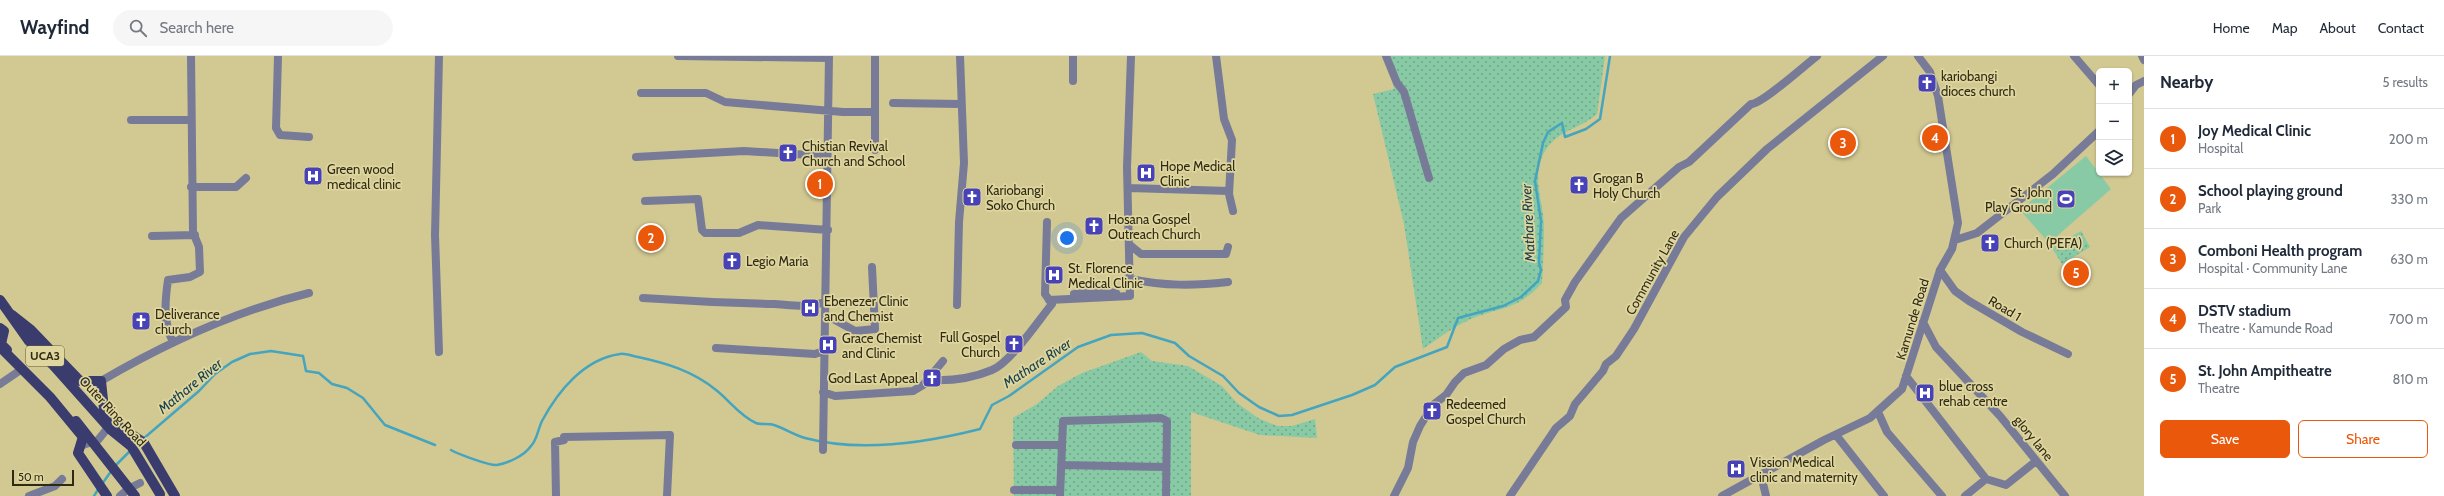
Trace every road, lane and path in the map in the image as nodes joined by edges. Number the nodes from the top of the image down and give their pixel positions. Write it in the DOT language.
graph roads {
  1 [pos="192,56"];
  2 [pos="278,56"];
  3 [pos="440,56"];
  4 [pos="678,56"];
  5 [pos="875,56"];
  6 [pos="960,56"];
  7 [pos="1073,56"];
  8 [pos="1131,56"];
  9 [pos="1216,56"];
  10 [pos="1386,56"];
  11 [pos="1817,56"];
  12 [pos="1883,56"];
  13 [pos="1918,56"];
  14 [pos="2074,56"];
  15 [pos="2142,56"];
  16 [pos="829,57"];
  17 [pos="2144,60"];
  18 [pos="1074,81"];
  19 [pos="2144,81"];
  20 [pos="2096,82"];
  21 [pos="2132,90"];
  22 [pos="640,93"];
  23 [pos="893,103"];
  24 [pos="961,104"];
  25 [pos="828,109"];
  26 [pos="875,112"];
  27 [pos="131,120"];
  28 [pos="191,120"];
  29 [pos="2096,135"];
  30 [pos="309,137"];
  31 [pos="875,150"];
  32 [pos="826,156"];
  33 [pos="636,157"];
  34 [pos="246,178"];
  35 [pos="1429,178"];
  36 [pos="192,187"];
  37 [pos="1128,188"];
  38 [pos="1230,191"];
  39 [pos="645,201"];
  40 [pos="1233,211"];
  41 [pos="1047,222"];
  42 [pos="828,230"];
  43 [pos="195,235"];
  44 [pos="152,236"];
  45 [pos="1955,240"];
  46 [pos="1130,245"];
  47 [pos="1228,247"];
  48 [pos="872,267"];
  49 [pos="1940,270"];
  50 [pos="1130,279"];
  51 [pos="1228,282"];
  52 [pos="309,293"];
  53 [pos="1117,293"];
  54 [pos="643,298"];
  55 [pos="0,300"];
  56 [pos="826,302"];
  57 [pos="1051,302"];
  58 [pos="0,305"];
  59 [pos="957,306"];
  60 [pos="826,315"];
  61 [pos="1923,322"];
  62 [pos="2,330"];
  63 [pos="173,342"];
  64 [pos="0,347"];
  65 [pos="716,348"];
  66 [pos="826,350"];
  67 [pos="439,352"];
  68 [pos="2068,354"];
  69 [pos="943,361"];
  70 [pos="22,369"];
  71 [pos="1906,376"];
  72 [pos="929,380"];
  73 [pos="101,381"];
  74 [pos="0,384"];
  75 [pos="823,392"];
  76 [pos="1878,412"];
  77 [pos="114,421"];
  78 [pos="1836,435"];
  79 [pos="83,437"];
  80 [pos="1016,445"];
  81 [pos="1061,445"];
  82 [pos="823,448"];
  83 [pos="2036,461"];
  84 [pos="1061,465"];
  85 [pos="1165,467"];
  86 [pos="1761,475"];
  87 [pos="62,478"];
  88 [pos="1986,479"];
  89 [pos="140,484"];
  90 [pos="1014,490"];
  91 [pos="1060,493"];
  92 [pos="29,496"];
  93 [pos="107,496"];
  94 [pos="120,496"];
  95 [pos="136,496"];
  96 [pos="162,496"];
  97 [pos="175,496"];
  98 [pos="556,496"];
  99 [pos="667,496"];
  100 [pos="1166,496"];
  101 [pos="1394,496"];
  102 [pos="1510,496"];
  103 [pos="1722,496"];
  104 [pos="1766,496"];
  105 [pos="1884,496"];
  106 [pos="1942,496"];
  107 [pos="1966,496"];
  108 [pos="2065,496"];
  1 -- 28 [label="street"];
  2 -- 30 [label="street"];
  3 -- 67 [label="street"];
  4 -- 16 [label="street"];
  5 -- 26 [label="street"];
  6 -- 24 [label="street"];
  7 -- 18 [label="street"];
  8 -- 37 [label="street"];
  9 -- 38 [label="street"];
  10 -- 35 [label="street"];
  11 -- 101 [label="street"];
  12 -- 102 [label="street, Community Lane"];
  13 -- 45 [label="street, Kamunde Road"];
  14 -- 20 [label="street"];
  15 -- 17 [label="street"];
  16 -- 25 [label="street"];
  19 -- 21 [label="street"];
  22 -- 25 [label="street"];
  23 -- 24 [label="street"];
  24 -- 59 [label="street"];
  25 -- 26 [label="street"];
  25 -- 32 [label="street"];
  26 -- 31 [label="street"];
  27 -- 28 [label="street"];
  28 -- 36 [label="street"];
  29 -- 45 [label="street"];
  32 -- 33 [label="street"];
  32 -- 42 [label="street"];
  34 -- 36 [label="street"];
  36 -- 43 [label="street"];
  37 -- 38 [label="street"];
  37 -- 46 [label="street"];
  38 -- 40 [label="street"];
  39 -- 42 [label="street"];
  41 -- 57 [label="street"];
  42 -- 56 [label="street"];
  43 -- 44 [label="street"];
  43 -- 63 [label="street"];
  45 -- 49 [label="street, Kamunde Road"];
  46 -- 47 [label="street"];
  46 -- 50 [label="street"];
  48 -- 60 [label="street"];
  49 -- 61 [label="street, Kamunde Road"];
  49 -- 68 [label="street, Road 1"];
  50 -- 51 [label="street"];
  50 -- 57 [label="street"];
  52 -- 63 [label="street"];
  53 -- 57 [label="street"];
  54 -- 56 [label="street"];
  55 -- 96 [label="main road, Outer Ring Road / UCA3, bridge"];
  56 -- 60 [label="street"];
  57 -- 72 [label="street"];
  58 -- 73 [label="main road, Outer Ring Road / UCA3"];
  60 -- 66 [label="street"];
  61 -- 71 [label="street, Kamunde Road"];
  61 -- 83 [label="street, glory lane"];
  62 -- 95 [label="main road, UCA3, bridge"];
  63 -- 73 [label="street"];
  64 -- 70 [label="main road, UCA3"];
  65 -- 66 [label="street"];
  66 -- 75 [label="street"];
  69 -- 75 [label="street"];
  70 -- 74 [label="street"];
  70 -- 79 [label="main road, UCA3"];
  71 -- 76 [label="street, Kamunde Road"];
  71 -- 88 [label="street"];
  73 -- 77 [label="main road, Outer Ring Road"];
  75 -- 82 [label="street"];
  76 -- 78 [label="street, Kamunde Road"];
  76 -- 106 [label="street"];
  77 -- 79 [label="street"];
  77 -- 97 [label="main road"];
  78 -- 86 [label="street, Kamunde Road"];
  78 -- 105 [label="street"];
  79 -- 93 [label="main road"];
  80 -- 81 [label="street"];
  81 -- 84 [label="street"];
  81 -- 85 [label="street"];
  83 -- 88 [label="street"];
  83 -- 108 [label="street, glory lane"];
  84 -- 85 [label="street"];
  84 -- 91 [label="street"];
  85 -- 100 [label="street"];
  86 -- 103 [label="street, Kamunde Road"];
  86 -- 104 [label="street"];
  87 -- 92 [label="street"];
  88 -- 107 [label="street"];
  89 -- 94 [label="street"];
  90 -- 91 [label="street"];
  98 -- 99 [label="street"];
}
